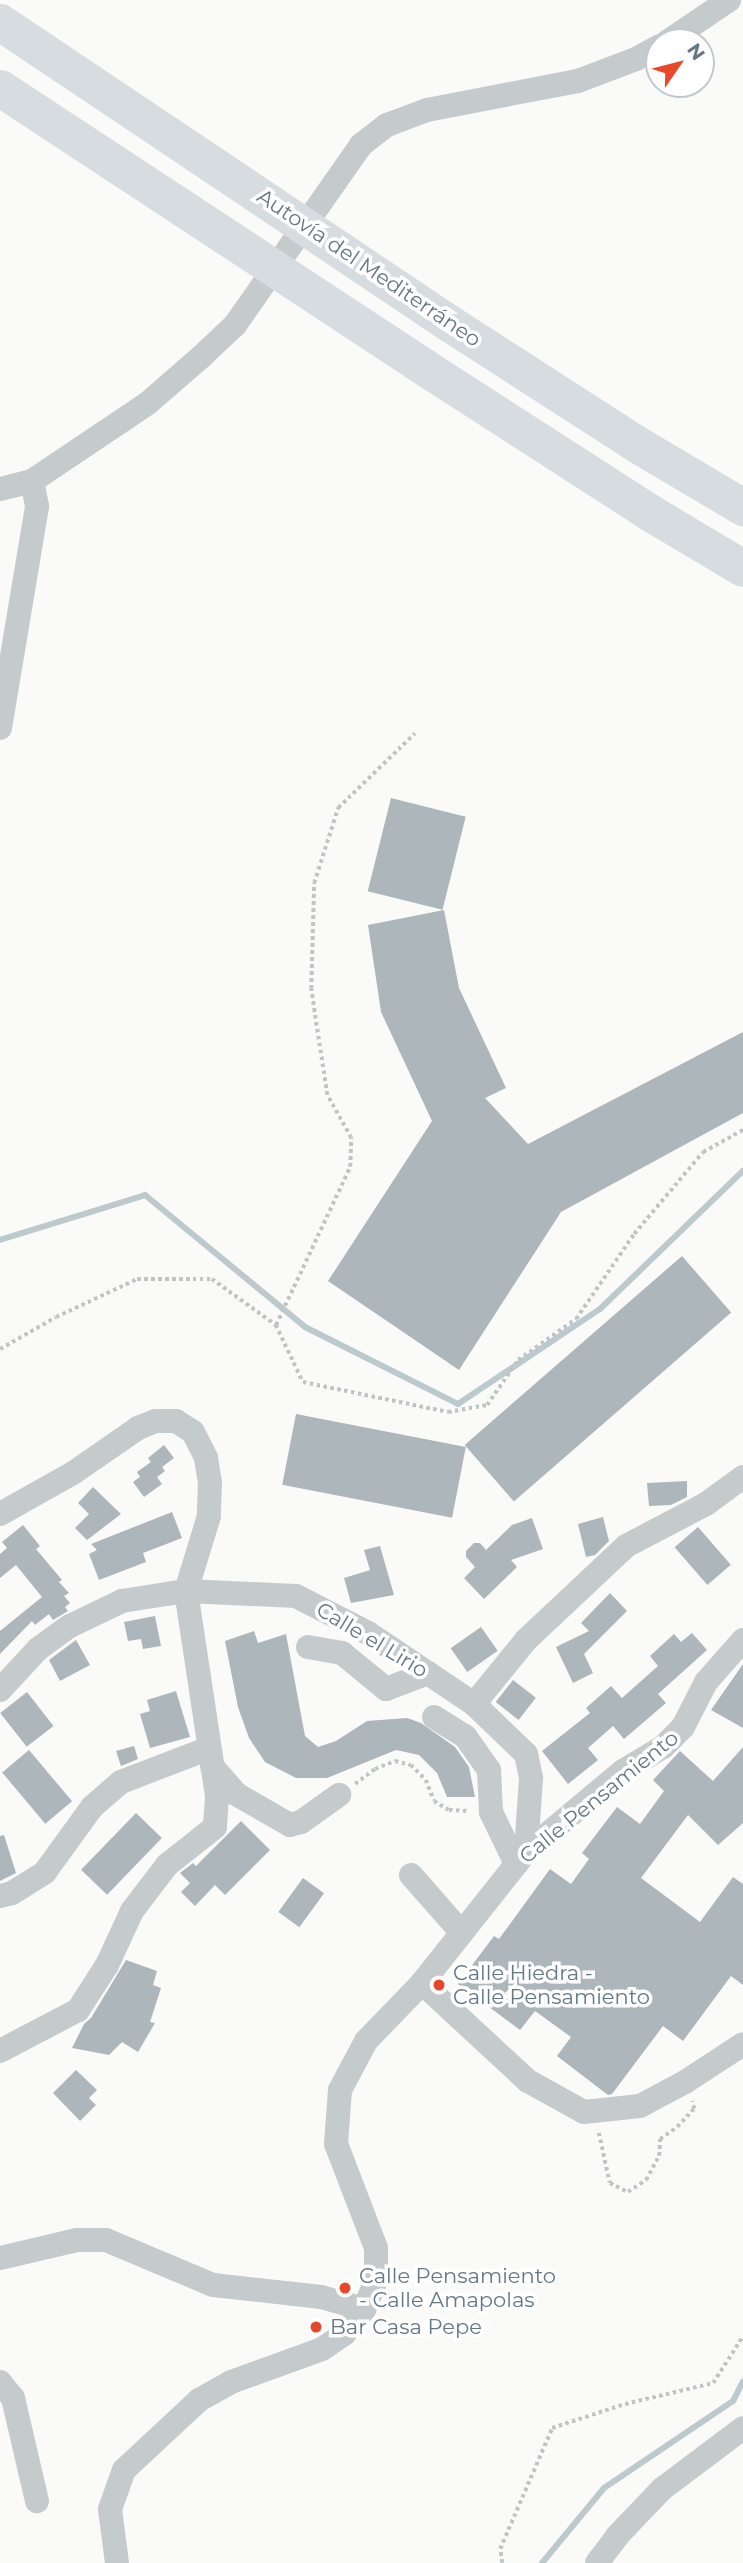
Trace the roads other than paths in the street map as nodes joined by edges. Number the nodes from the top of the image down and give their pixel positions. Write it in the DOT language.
graph roads {
  1 [pos="729,0"];
  2 [pos="0,22"];
  3 [pos="688,28"];
  4 [pos="645,55"];
  5 [pos="0,88"];
  6 [pos="32,481"];
  7 [pos="0,489"];
  8 [pos="743,507"];
  9 [pos="743,568"];
  10 [pos="0,727"];
  11 [pos="743,1476"];
  12 [pos="0,1514"];
  13 [pos="186,1591"];
  14 [pos="743,1640"];
  15 [pos="308,1647"];
  16 [pos="428,1673"];
  17 [pos="0,1690"];
  18 [pos="474,1704"];
  19 [pos="434,1717"];
  20 [pos="208,1756"];
  21 [pos="339,1795"];
  22 [pos="521,1858"];
  23 [pos="411,1875"];
  24 [pos="0,1896"];
  25 [pos="461,1932"];
  26 [pos="422,1983"];
  27 [pos="743,2044"];
  28 [pos="0,2051"];
  29 [pos="0,2258"];
  30 [pos="364,2309"];
  31 [pos="0,2382"];
  32 [pos="743,2428"];
  33 [pos="37,2501"];
  34 [pos="117,2563"];
  35 [pos="597,2563"];
  1 -- 3 [label="street"];
  2 -- 8 [label="highway, Autovía del Mediterráneo"];
  4 -- 6 [label="street"];
  5 -- 9 [label="highway"];
  6 -- 7 [label="street"];
  6 -- 10 [label="street"];
  11 -- 18 [label="street"];
  12 -- 13 [label="street"];
  13 -- 16 [label="street, Calle el Lirio"];
  13 -- 17 [label="street, Calle el Lirio"];
  13 -- 20 [label="street"];
  14 -- 22 [label="street, Calle Pensamiento"];
  15 -- 16 [label="street"];
  16 -- 18 [label="street, Calle el Lirio"];
  18 -- 22 [label="street, Calle el Lirio"];
  19 -- 22 [label="street"];
  20 -- 21 [label="street"];
  20 -- 24 [label="street"];
  20 -- 28 [label="street"];
  22 -- 25 [label="street, Calle Pensamiento"];
  23 -- 25 [label="street"];
  25 -- 26 [label="street, Calle Pensamiento"];
  26 -- 27 [label="street"];
  26 -- 30 [label="street, Calle Pensamiento"];
  29 -- 30 [label="street"];
  30 -- 34 [label="street, Calle Pensamiento"];
  31 -- 33 [label="street"];
  32 -- 35 [label="street"];
}
